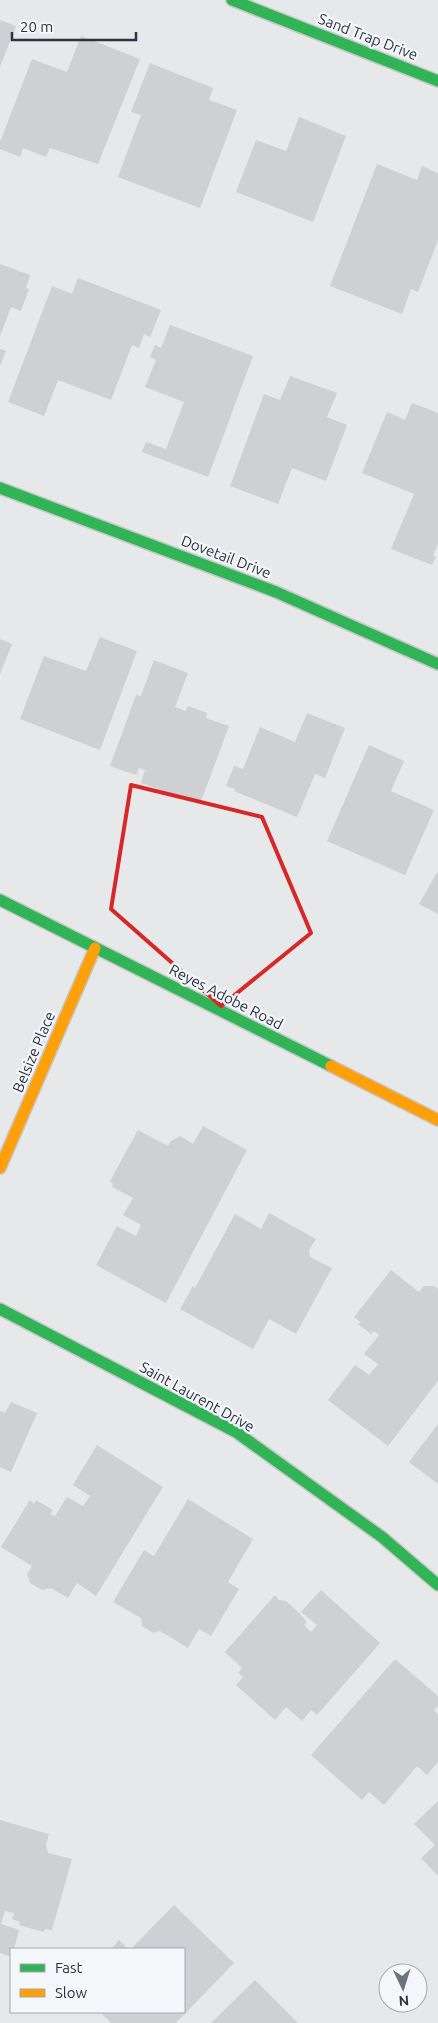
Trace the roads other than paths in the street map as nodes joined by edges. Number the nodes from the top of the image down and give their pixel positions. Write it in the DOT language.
graph roads {
  1 [pos="232,0"];
  2 [pos="438,81"];
  3 [pos="0,488"];
  4 [pos="438,664"];
  5 [pos="0,900"];
  6 [pos="95,948"];
  7 [pos="438,1120"];
  8 [pos="0,1168"];
  9 [pos="0,1309"];
  10 [pos="438,1585"];
  1 -- 2 [label="street, Sand Trap Drive"];
  3 -- 4 [label="street, Dovetail Drive"];
  5 -- 6 [label="street, Reyes Adobe Road"];
  6 -- 7 [label="street, Reyes Adobe Road"];
  6 -- 8 [label="street, Belsize Place"];
  9 -- 10 [label="street, Saint Laurent Drive"];
}
